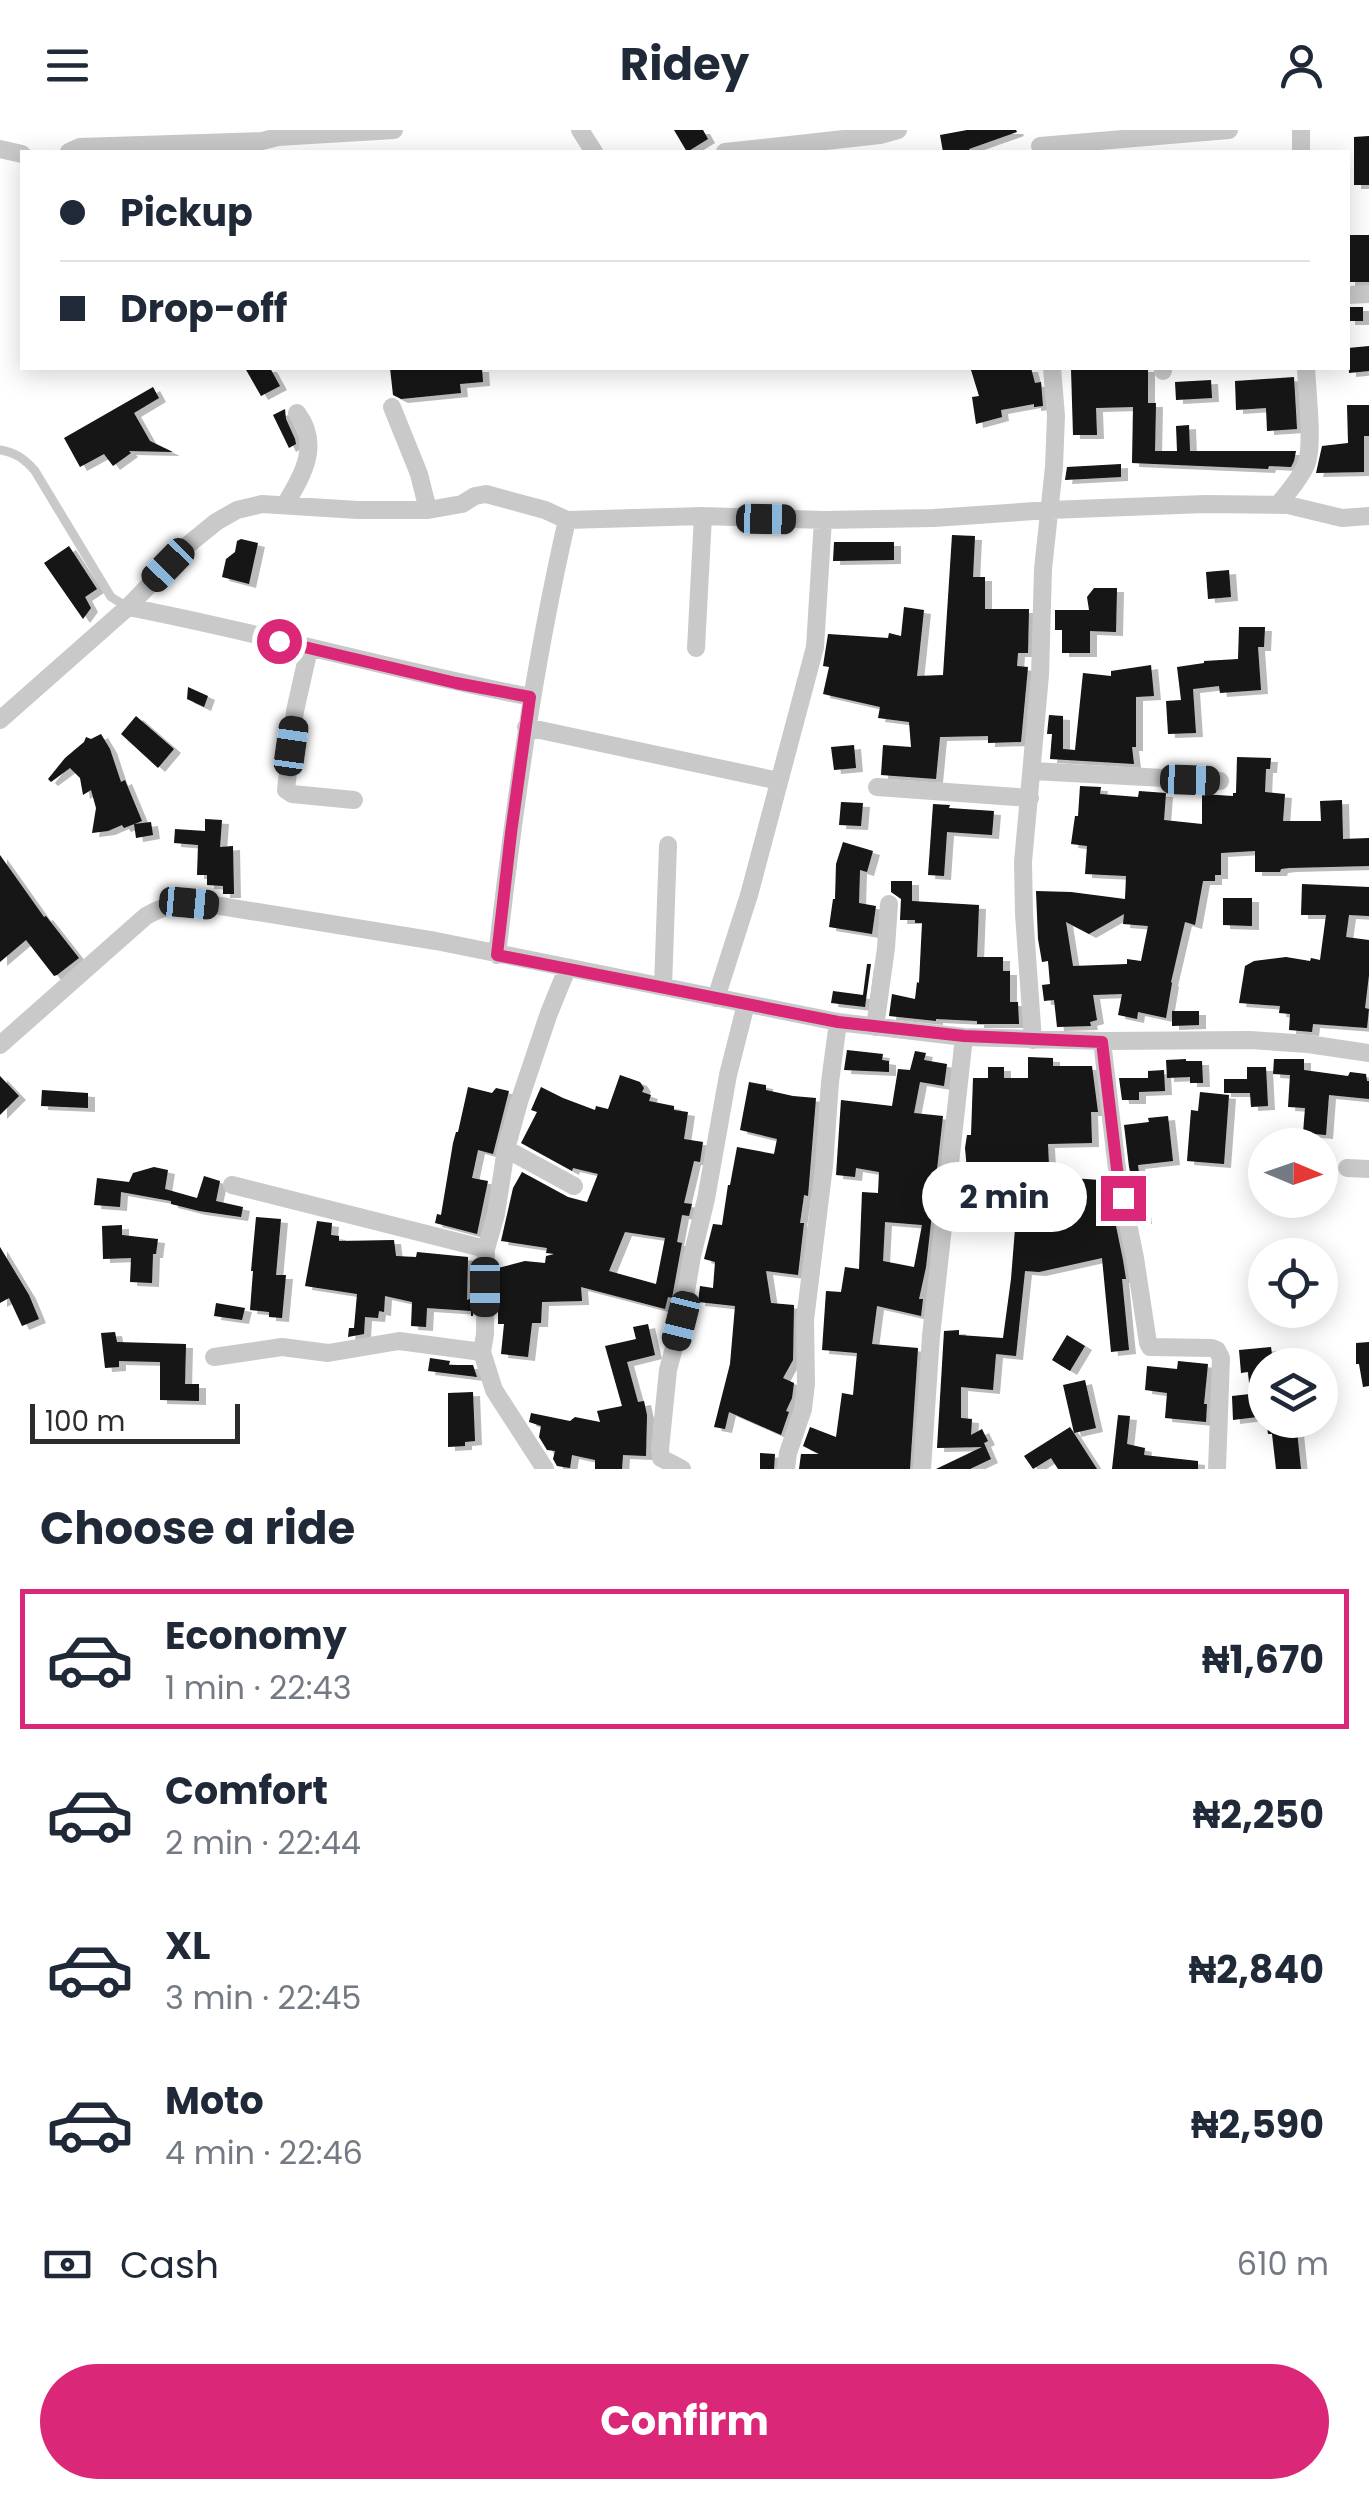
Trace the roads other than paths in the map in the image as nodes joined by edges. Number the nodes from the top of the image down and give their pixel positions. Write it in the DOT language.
graph roads {
  1 [pos="394,130"];
  2 [pos="1228,130"];
  3 [pos="885,132"];
  4 [pos="1150,140"];
  5 [pos="1039,143"];
  6 [pos="74,150"];
  7 [pos="741,150"];
  8 [pos="1052,370"];
  9 [pos="1306,370"];
  10 [pos="392,407"];
  11 [pos="297,412"];
  12 [pos="0,450"];
  13 [pos="1278,504"];
  14 [pos="284,505"];
  15 [pos="428,510"];
  16 [pos="1050,510"];
  17 [pos="704,516"];
  18 [pos="1369,516"];
  19 [pos="566,520"];
  20 [pos="823,520"];
  21 [pos="128,607"];
  22 [pos="309,648"];
  23 [pos="696,648"];
  24 [pos="530,697"];
  25 [pos="0,720"];
  26 [pos="526,727"];
  27 [pos="1032,771"];
  28 [pos="779,781"];
  29 [pos="1220,781"];
  30 [pos="877,787"];
  31 [pos="1030,798"];
  32 [pos="354,800"];
  33 [pos="668,845"];
  34 [pos="888,904"];
  35 [pos="497,955"];
  36 [pos="567,969"];
  37 [pos="663,987"];
  38 [pos="716,998"];
  39 [pos="746,1004"];
  40 [pos="838,1022"];
  41 [pos="875,1027"];
  42 [pos="964,1036"];
  43 [pos="1032,1040"];
  44 [pos="1102,1042"];
  45 [pos="0,1044"];
  46 [pos="1369,1053"];
  47 [pos="506,1150"];
  48 [pos="1347,1168"];
  49 [pos="1369,1170"];
  50 [pos="232,1185"];
  51 [pos="574,1186"];
  52 [pos="486,1250"];
  53 [pos="482,1352"];
  54 [pos="214,1357"];
  55 [pos="545,1469"];
  56 [pos="682,1469"];
  57 [pos="786,1469"];
  58 [pos="922,1469"];
  59 [pos="1217,1469"];
  1 -- 6 [label="street"];
  2 -- 4 [label="street"];
  3 -- 7 [label="street"];
  4 -- 5 [label="street"];
  8 -- 16 [label="street"];
  9 -- 13 [label="street"];
  10 -- 15 [label="street"];
  11 -- 14 [label="street"];
  12 -- 21 [label="lane"];
  13 -- 16 [label="street"];
  13 -- 18 [label="street"];
  14 -- 15 [label="street"];
  14 -- 21 [label="street"];
  15 -- 19 [label="street"];
  16 -- 20 [label="street"];
  16 -- 27 [label="street"];
  17 -- 19 [label="street"];
  17 -- 20 [label="street"];
  17 -- 23 [label="street"];
  19 -- 24 [label="street"];
  20 -- 28 [label="street"];
  21 -- 22 [label="street"];
  21 -- 25 [label="street"];
  22 -- 24 [label="street"];
  22 -- 32 [label="street"];
  24 -- 26 [label="street"];
  26 -- 28 [label="street"];
  26 -- 35 [label="street"];
  27 -- 29 [label="street"];
  27 -- 31 [label="street"];
  28 -- 38 [label="street"];
  30 -- 31 [label="street"];
  31 -- 43 [label="street"];
  33 -- 37 [label="street"];
  34 -- 41 [label="street"];
  35 -- 36 [label="street"];
  35 -- 45 [label="street"];
  36 -- 37 [label="street"];
  36 -- 47 [label="street"];
  37 -- 38 [label="street"];
  38 -- 39 [label="street"];
  39 -- 40 [label="street"];
  39 -- 56 [label="street"];
  40 -- 41 [label="street"];
  40 -- 57 [label="street"];
  41 -- 42 [label="street"];
  42 -- 43 [label="street"];
  42 -- 58 [label="street"];
  43 -- 44 [label="street"];
  44 -- 46 [label="street"];
  44 -- 59 [label="street"];
  47 -- 51 [label="street"];
  47 -- 52 [label="street"];
  48 -- 49 [label="street"];
  50 -- 52 [label="street"];
  52 -- 53 [label="street"];
  53 -- 54 [label="street"];
  53 -- 55 [label="street"];
}
